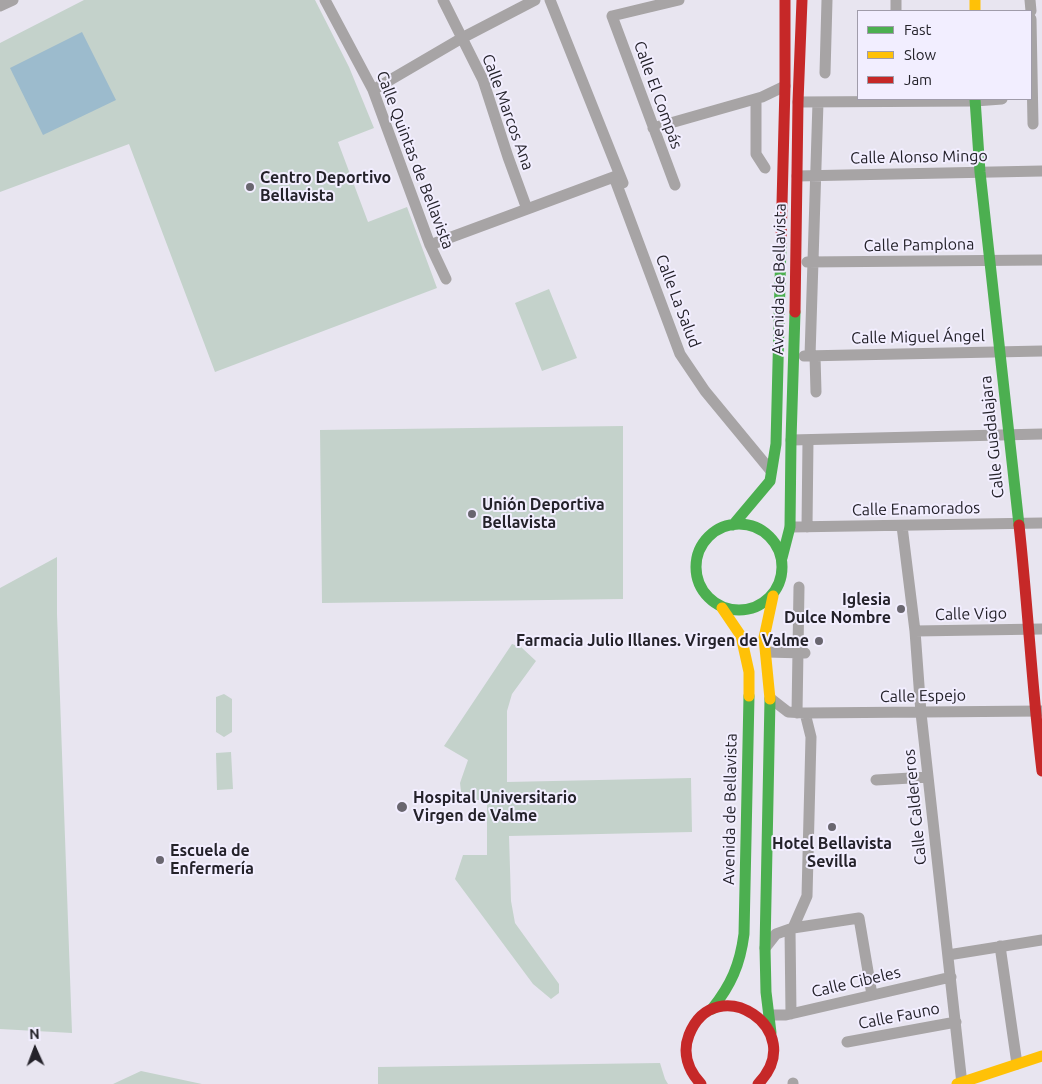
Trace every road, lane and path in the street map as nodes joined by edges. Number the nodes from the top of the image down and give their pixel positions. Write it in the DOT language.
graph roads {
  1 [pos="13,0"];
  2 [pos="325,0"];
  3 [pos="443,0"];
  4 [pos="535,0"];
  5 [pos="550,0"];
  6 [pos="680,0"];
  7 [pos="785,0"];
  8 [pos="802,0"];
  9 [pos="827,0"];
  10 [pos="0,6"];
  11 [pos="462,38"];
  12 [pos="825,73"];
  13 [pos="785,86"];
  14 [pos="373,90"];
  15 [pos="1032,96"];
  16 [pos="756,99"];
  17 [pos="895,100"];
  18 [pos="975,100"];
  19 [pos="798,102"];
  20 [pos="818,102"];
  21 [pos="1033,124"];
  22 [pos="654,128"];
  23 [pos="765,168"];
  24 [pos="1042,171"];
  25 [pos="980,172"];
  26 [pos="616,176"];
  27 [pos="797,176"];
  28 [pos="815,176"];
  29 [pos="674,185"];
  30 [pos="633,206"];
  31 [pos="527,209"];
  32 [pos="430,244"];
  33 [pos="990,260"];
  34 [pos="1042,260"];
  35 [pos="796,262"];
  36 [pos="813,262"];
  37 [pos="446,278"];
  38 [pos="1042,351"];
  39 [pos="999,352"];
  40 [pos="813,356"];
  41 [pos="794,357"];
  42 [pos="816,392"];
  43 [pos="1042,434"];
  44 [pos="1008,435"];
  45 [pos="791,440"];
  46 [pos="808,440"];
  47 [pos="771,471"];
  48 [pos="1042,523"];
  49 [pos="1018,524"];
  50 [pos="733,525"];
  51 [pos="902,526"];
  52 [pos="790,527"];
  53 [pos="807,527"];
  54 [pos="782,558"];
  55 [pos="799,587"];
  56 [pos="773,596"];
  57 [pos="722,608"];
  58 [pos="1028,630"];
  59 [pos="1042,630"];
  60 [pos="915,631"];
  61 [pos="766,652"];
  62 [pos="801,652"];
  63 [pos="770,698"];
  64 [pos="1038,711"];
  65 [pos="921,712"];
  66 [pos="801,713"];
  67 [pos="1042,771"];
  68 [pos="928,777"];
  69 [pos="876,780"];
  70 [pos="792,928"];
  71 [pos="1042,940"];
  72 [pos="1000,946"];
  73 [pos="765,948"];
  74 [pos="948,955"];
  75 [pos="950,977"];
  76 [pos="872,995"];
  77 [pos="712,1009"];
  78 [pos="790,1014"];
  79 [pos="769,1015"];
  80 [pos="956,1022"];
  81 [pos="771,1033"];
  82 [pos="847,1042"];
  83 [pos="1042,1056"];
  84 [pos="1017,1064"];
  85 [pos="770,1068"];
  86 [pos="960,1083"];
  87 [pos="701,1084"];
  88 [pos="758,1084"];
  89 [pos="765,1084"];
  1 -- 10 [label="street"];
  2 -- 14 [label="street, Calle Quintas de Bellavista"];
  3 -- 11 [label="street, Calle Marcos Ana"];
  4 -- 11 [label="street"];
  5 -- 26 [label="street, Calle La Salud"];
  6 -- 22 [label="street, Calle El Compás"];
  7 -- 13 [label="main road, Avenida de Bellavista"];
  8 -- 19 [label="main road, Avenida de Bellavista"];
  9 -- 12 [label="street"];
  11 -- 14 [label="street"];
  11 -- 31 [label="street, Calle Marcos Ana"];
  13 -- 16 [label="street"];
  13 -- 47 [label="main road, Avenida de Bellavista"];
  14 -- 32 [label="street, Calle Quintas de Bellavista"];
  15 -- 21 [label="street"];
  16 -- 22 [label="street"];
  16 -- 23 [label="street"];
  17 -- 18 [label="street"];
  17 -- 20 [label="street"];
  18 -- 25 [label="main road, Calle Guadalajara"];
  19 -- 20 [label="street"];
  19 -- 27 [label="main road, Avenida de Bellavista"];
  20 -- 28 [label="street, Avenida de Bellavista"];
  22 -- 29 [label="street, Calle El Compás"];
  24 -- 25 [label="street, Calle Alonso Mingo"];
  25 -- 28 [label="street, Calle Alonso Mingo"];
  25 -- 33 [label="main road, Calle Guadalajara"];
  26 -- 30 [label="street, Calle La Salud"];
  26 -- 31 [label="street"];
  26 -- 47 [label="street, Calle La Salud"];
  27 -- 28 [label="street, Calle Alonso Mingo"];
  27 -- 35 [label="main road, Avenida de Bellavista"];
  28 -- 36 [label="street, Avenida de Bellavista"];
  31 -- 32 [label="street"];
  32 -- 37 [label="street, Calle Quintas de Bellavista"];
  33 -- 34 [label="street, Calle Pamplona"];
  33 -- 36 [label="street, Calle Pamplona"];
  33 -- 39 [label="main road, Calle Guadalajara"];
  35 -- 36 [label="street, Calle Pamplona"];
  35 -- 41 [label="main road, Avenida de Bellavista"];
  36 -- 40 [label="street, Avenida de Bellavista"];
  38 -- 39 [label="street, Calle Miguel Ángel"];
  39 -- 40 [label="street, Calle Miguel Ángel"];
  39 -- 44 [label="main road, Calle Guadalajara"];
  40 -- 41 [label="street, Calle Miguel Ángel"];
  40 -- 42 [label="street, Avenida de Bellavista"];
  41 -- 45 [label="main road, Avenida de Bellavista"];
  43 -- 44 [label="street"];
  44 -- 46 [label="street"];
  44 -- 49 [label="main road, Calle Guadalajara"];
  45 -- 46 [label="street"];
  45 -- 52 [label="main road, Avenida de Bellavista"];
  46 -- 53 [label="street"];
  47 -- 50 [label="main road, Avenida de Bellavista"];
  48 -- 49 [label="street, Calle Enamorados"];
  49 -- 51 [label="street, Calle Enamorados"];
  49 -- 58 [label="main road, Calle Guadalajara"];
  50 -- 54 [label="main road"];
  50 -- 57 [label="main road"];
  51 -- 53 [label="street, Calle Enamorados"];
  51 -- 60 [label="street, Calle Caldereros"];
  52 -- 53 [label="street, Calle Enamorados"];
  52 -- 54 [label="main road, Avenida de Bellavista"];
  54 -- 56 [label="main road"];
  55 -- 62 [label="street"];
  56 -- 57 [label="main road"];
  56 -- 61 [label="main road"];
  57 -- 77 [label="main road, Avenida de Bellavista"];
  58 -- 59 [label="street, Calle Vigo"];
  58 -- 60 [label="street, Calle Vigo"];
  58 -- 64 [label="main road, Calle Guadalajara"];
  60 -- 65 [label="street, Calle Caldereros"];
  61 -- 62 [label="street"];
  61 -- 63 [label="main road"];
  62 -- 66 [label="street"];
  63 -- 66 [label="street"];
  63 -- 73 [label="main road"];
  64 -- 65 [label="street, Calle Espejo"];
  64 -- 67 [label="main road, Calle Guadalajara"];
  65 -- 66 [label="street, Calle Espejo"];
  65 -- 68 [label="street, Calle Caldereros"];
  66 -- 70 [label="street"];
  68 -- 69 [label="street"];
  68 -- 74 [label="street, Calle Caldereros"];
  70 -- 73 [label="street"];
  70 -- 76 [label="street"];
  70 -- 78 [label="street"];
  71 -- 72 [label="street"];
  72 -- 74 [label="street"];
  72 -- 84 [label="street"];
  73 -- 79 [label="main road"];
  74 -- 75 [label="street, Calle Caldereros"];
  75 -- 76 [label="street, Calle Cibeles"];
  75 -- 80 [label="street, Calle Caldereros"];
  76 -- 78 [label="street, Calle Cibeles"];
  77 -- 81 [label="main road"];
  77 -- 87 [label="main road, Avenida de Bellavista"];
  78 -- 79 [label="street, Calle Cibeles"];
  79 -- 81 [label="main road"];
  80 -- 82 [label="street, Calle Fauno"];
  80 -- 86 [label="street, Calle Caldereros"];
  81 -- 85 [label="main road"];
  83 -- 84 [label="main road"];
  84 -- 86 [label="main road"];
  85 -- 88 [label="main road"];
  85 -- 89 [label="main road"];
}
